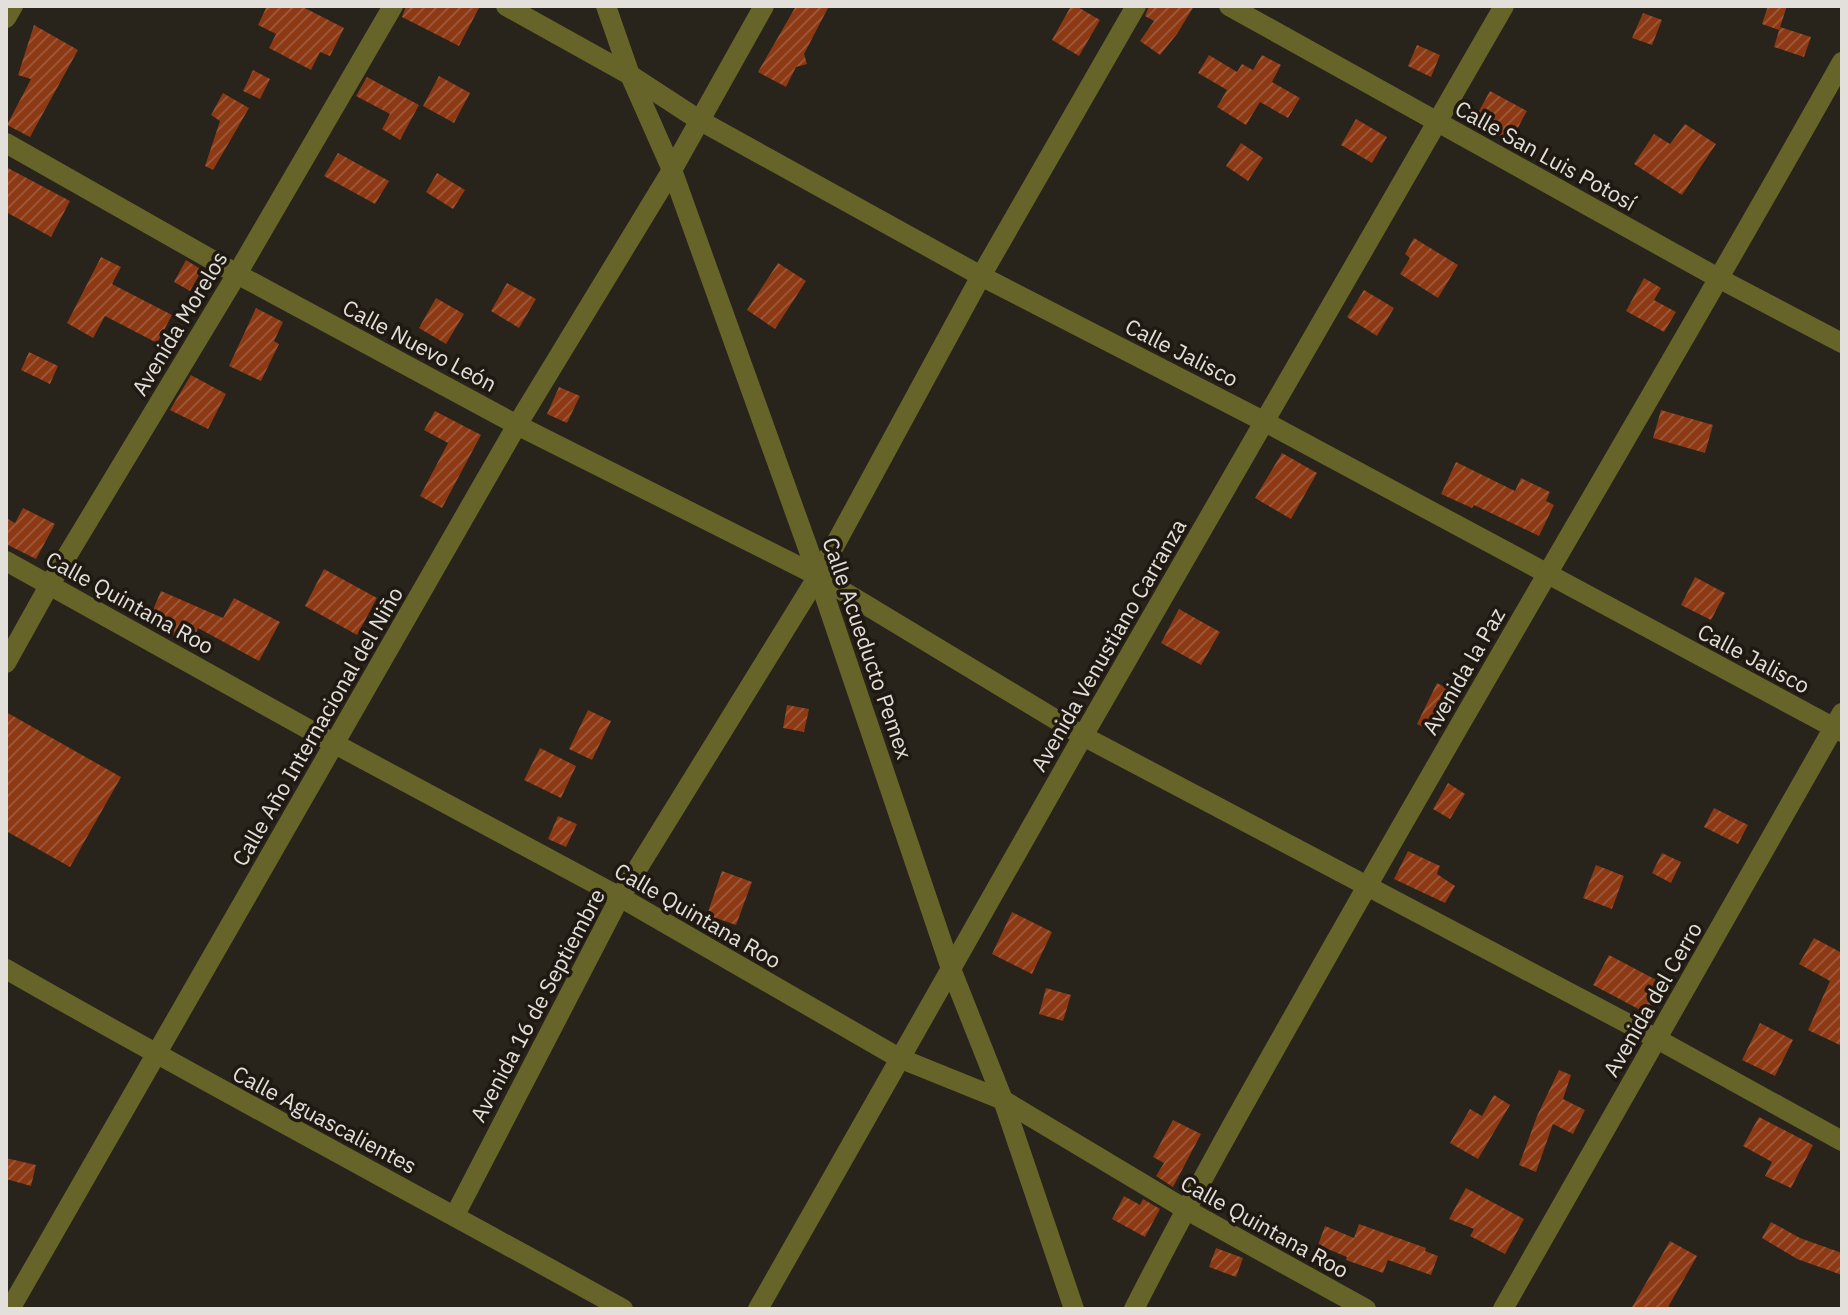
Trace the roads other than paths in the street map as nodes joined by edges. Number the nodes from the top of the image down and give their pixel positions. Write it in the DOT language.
graph roads {
  1 [pos="13,6"];
  2 [pos="393,6"];
  3 [pos="506,6"];
  4 [pos="606,6"];
  5 [pos="764,6"];
  6 [pos="1136,6"];
  7 [pos="1229,6"];
  8 [pos="1504,6"];
  9 [pos="6,18"];
  10 [pos="1842,62"];
  11 [pos="630,75"];
  12 [pos="699,120"];
  13 [pos="1438,123"];
  14 [pos="6,143"];
  15 [pos="672,170"];
  16 [pos="237,274"];
  17 [pos="981,276"];
  18 [pos="1720,279"];
  19 [pos="1842,343"];
  20 [pos="1265,422"];
  21 [pos="517,425"];
  22 [pos="6,561"];
  23 [pos="1546,574"];
  24 [pos="818,576"];
  25 [pos="50,584"];
  26 [pos="6,663"];
  27 [pos="1839,724"];
  28 [pos="1083,736"];
  29 [pos="335,744"];
  30 [pos="1366,887"];
  31 [pos="620,897"];
  32 [pos="6,969"];
  33 [pos="951,969"];
  34 [pos="1657,1039"];
  35 [pos="156,1055"];
  36 [pos="899,1058"];
  37 [pos="1003,1100"];
  38 [pos="1842,1141"];
  39 [pos="1185,1209"];
  40 [pos="455,1215"];
  41 [pos="10,1309"];
  42 [pos="623,1309"];
  43 [pos="758,1309"];
  44 [pos="1074,1309"];
  45 [pos="1134,1309"];
  46 [pos="1366,1309"];
  47 [pos="1503,1309"];
  1 -- 9 [label="street"];
  2 -- 16 [label="street, Avenida Morelos"];
  3 -- 11 [label="street, Calle Jalisco"];
  4 -- 11 [label="street, Calle Acueducto Pemex"];
  5 -- 12 [label="street, Calle Año Internacional del Niño"];
  6 -- 17 [label="street, Avenida 16 de Septiembre"];
  7 -- 13 [label="street, Calle San Luis Potosí"];
  8 -- 13 [label="street, Avenida Venustiano Carranza"];
  10 -- 18 [label="street, Avenida la Paz"];
  11 -- 12 [label="street, Calle Jalisco"];
  11 -- 15 [label="street, Calle Acueducto Pemex"];
  12 -- 15 [label="street, Calle Año Internacional del Niño"];
  12 -- 17 [label="street, Calle Jalisco"];
  13 -- 18 [label="street, Calle San Luis Potosí"];
  13 -- 20 [label="street, Avenida Venustiano Carranza"];
  14 -- 16 [label="street, Calle Nuevo León"];
  15 -- 21 [label="street, Calle Año Internacional del Niño"];
  15 -- 24 [label="street, Calle Acueducto Pemex"];
  16 -- 21 [label="street, Calle Nuevo León"];
  16 -- 25 [label="street, Avenida Morelos"];
  17 -- 20 [label="street, Calle Jalisco"];
  17 -- 24 [label="street, Avenida 16 de Septiembre"];
  18 -- 19 [label="street, Calle San Luis Potosí"];
  18 -- 23 [label="street, Avenida la Paz"];
  20 -- 23 [label="street, Calle Jalisco"];
  20 -- 28 [label="street, Avenida Venustiano Carranza"];
  21 -- 24 [label="street, Calle Nuevo León"];
  21 -- 29 [label="street, Calle Año Internacional del Niño"];
  22 -- 25 [label="street, Calle Quintana Roo"];
  23 -- 27 [label="street, Calle Jalisco"];
  23 -- 30 [label="street, Avenida la Paz"];
  24 -- 28 [label="street"];
  24 -- 31 [label="street, Avenida 16 de Septiembre"];
  24 -- 33 [label="street, Calle Acueducto Pemex"];
  25 -- 26 [label="street, Avenida Morelos"];
  25 -- 29 [label="street, Calle Quintana Roo"];
  27 -- 34 [label="street, Avenida del Cerro"];
  28 -- 30 [label="street"];
  28 -- 33 [label="street, Avenida Venustiano Carranza"];
  29 -- 31 [label="street, Calle Quintana Roo"];
  29 -- 35 [label="street, Calle Año Internacional del Niño"];
  30 -- 34 [label="street"];
  30 -- 39 [label="street, Avenida la Paz"];
  31 -- 36 [label="street, Calle Quintana Roo"];
  31 -- 40 [label="street, Avenida 16 de Septiembre"];
  32 -- 35 [label="street, Calle Aguascalientes"];
  33 -- 36 [label="street, Avenida Venustiano Carranza"];
  33 -- 37 [label="street, Calle Acueducto Pemex"];
  34 -- 38 [label="street"];
  34 -- 47 [label="street, Avenida del Cerro"];
  35 -- 40 [label="street, Calle Aguascalientes"];
  35 -- 41 [label="street, Calle Año Internacional del Niño"];
  36 -- 37 [label="street, Calle Quintana Roo"];
  36 -- 43 [label="street, Avenida Venustiano Carranza"];
  37 -- 39 [label="street, Calle Quintana Roo"];
  37 -- 44 [label="street, Calle Acueducto Pemex"];
  39 -- 45 [label="street, Avenida la Paz"];
  39 -- 46 [label="street, Calle Quintana Roo"];
  40 -- 42 [label="street, Calle Aguascalientes"];
}
